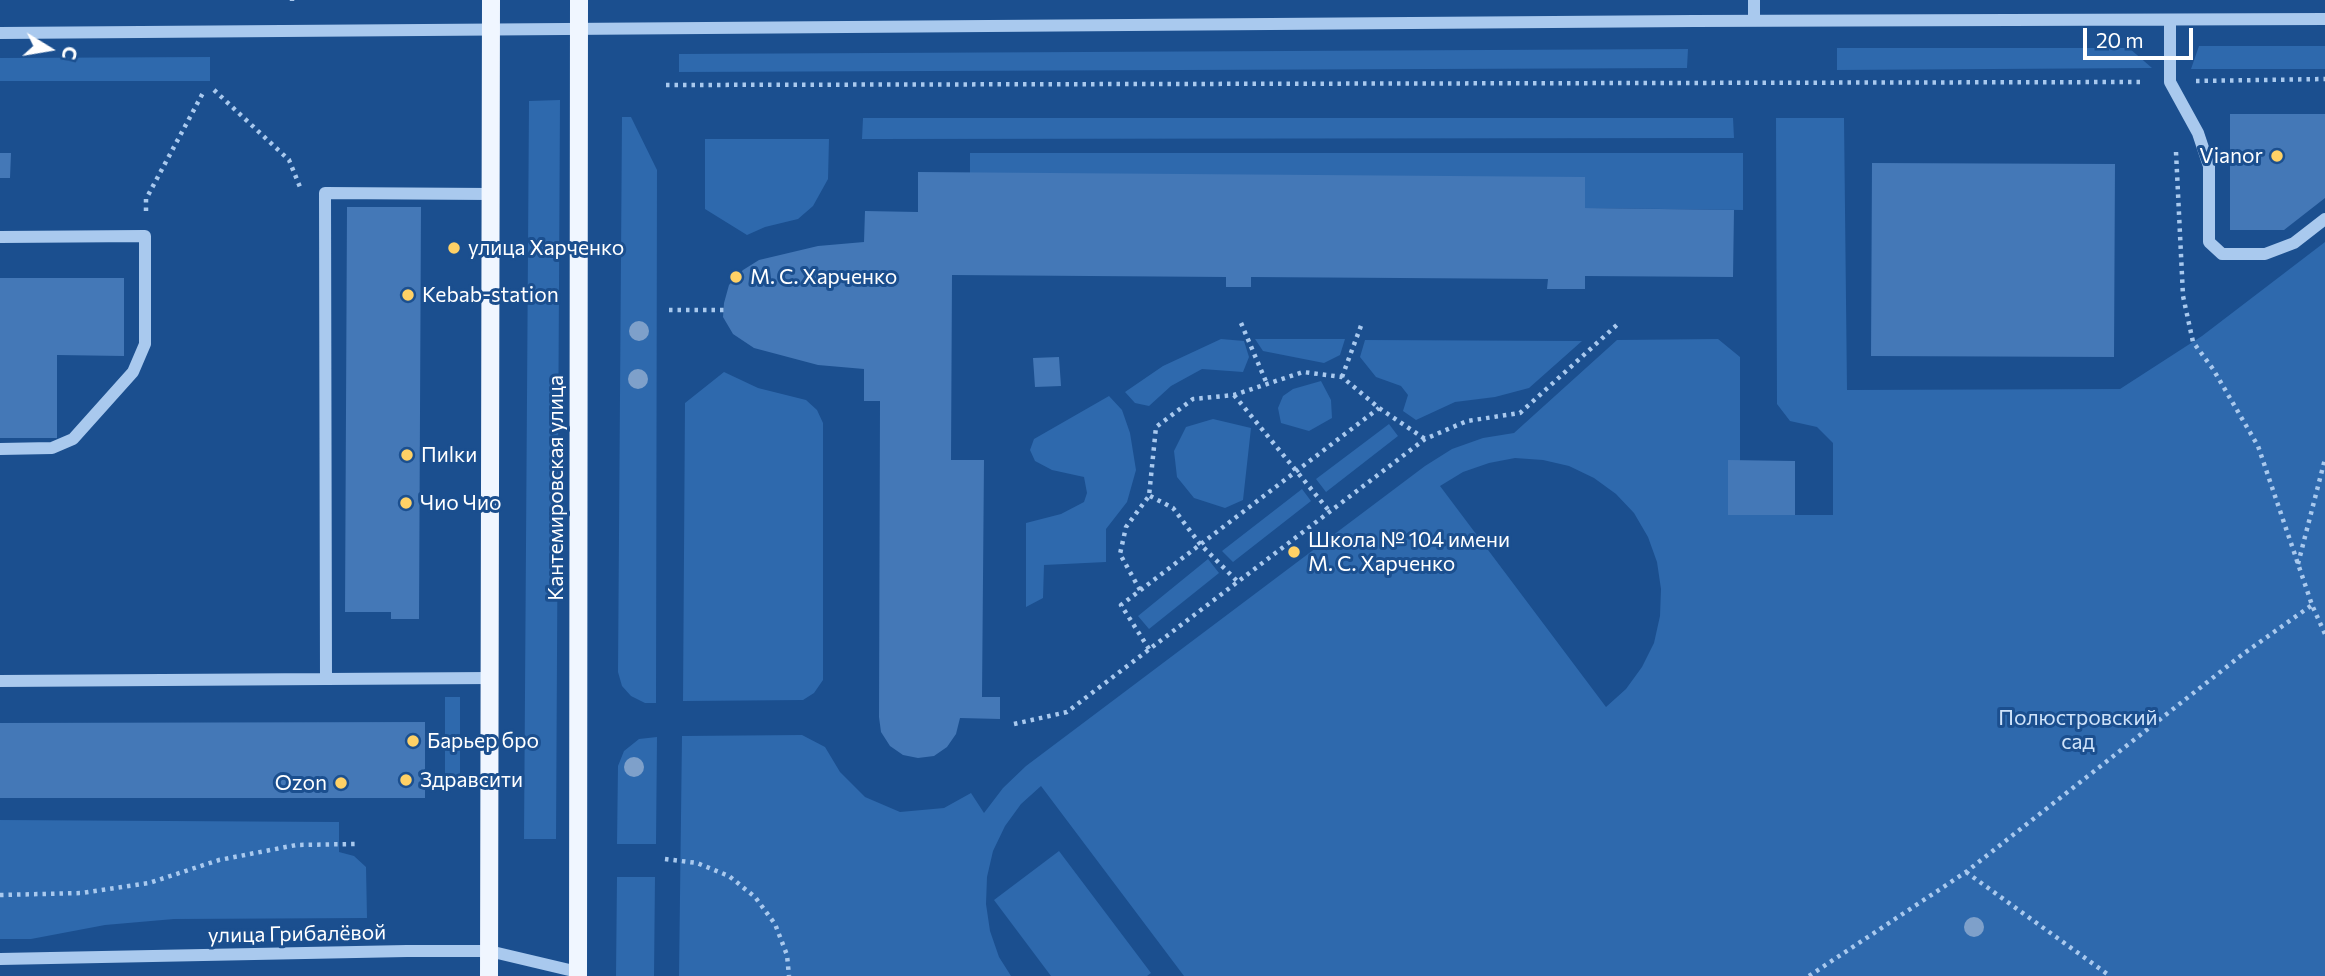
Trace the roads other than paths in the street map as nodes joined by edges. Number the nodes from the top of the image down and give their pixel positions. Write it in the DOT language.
graph roads {
  1 [pos="491,0"];
  2 [pos="579,0"];
  3 [pos="1754,0"];
  4 [pos="2325,19"];
  5 [pos="2170,20"];
  6 [pos="1754,21"];
  7 [pos="491,29"];
  8 [pos="579,29"];
  9 [pos="0,33"];
  10 [pos="491,194"];
  11 [pos="2325,219"];
  12 [pos="0,237"];
  13 [pos="0,449"];
  14 [pos="491,678"];
  15 [pos="326,679"];
  16 [pos="0,681"];
  17 [pos="489,951"];
  18 [pos="0,959"];
  19 [pos="574,975"];
  20 [pos="489,976"];
  1 -- 7 [label="main road"];
  2 -- 8 [label="main road, Кантемировская улица"];
  3 -- 6 [label="street"];
  4 -- 5 [label="street"];
  5 -- 6 [label="street"];
  5 -- 11 [label="street"];
  6 -- 8 [label="street"];
  7 -- 8 [label="street"];
  7 -- 9 [label="street"];
  7 -- 10 [label="main road"];
  8 -- 19 [label="main road, Кантемировская улица"];
  10 -- 14 [label="main road"];
  10 -- 15 [label="street"];
  12 -- 13 [label="street"];
  14 -- 15 [label="street"];
  14 -- 17 [label="main road"];
  15 -- 16 [label="street"];
  17 -- 18 [label="street, улица Грибалёвой"];
  17 -- 19 [label="street, улица Грибалёвой"];
  17 -- 20 [label="main road"];
}
